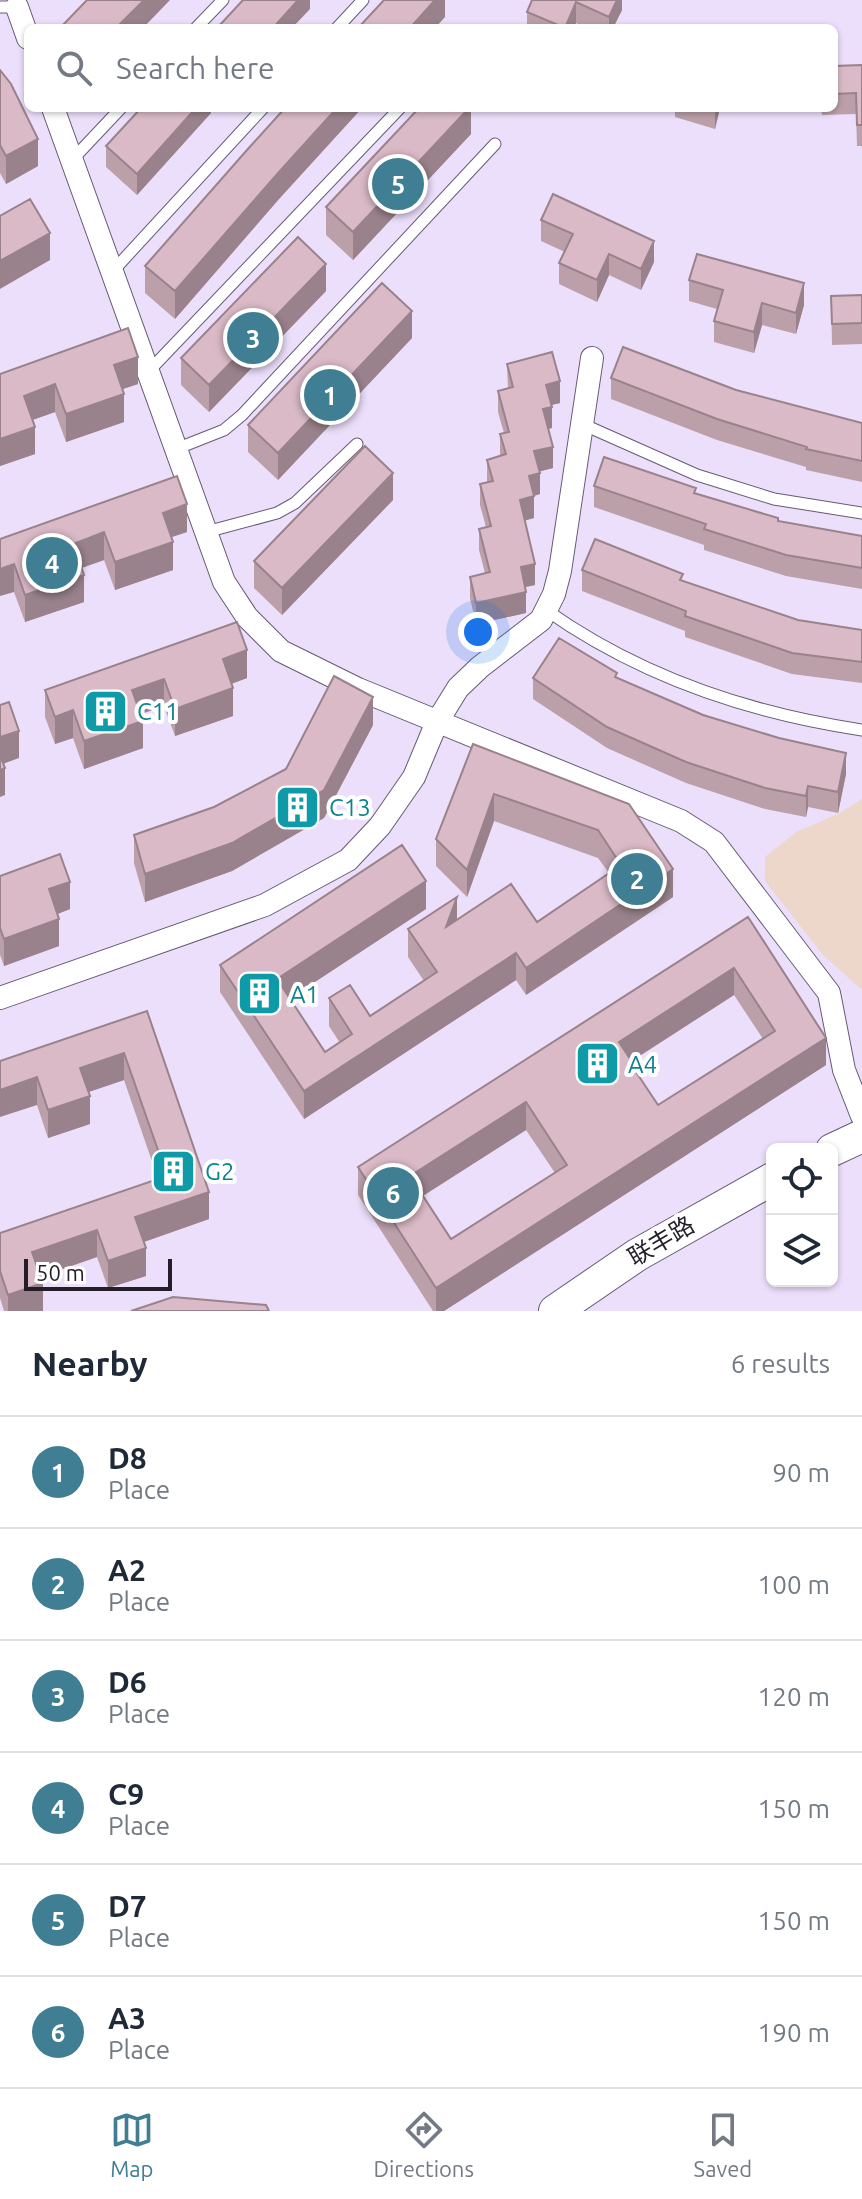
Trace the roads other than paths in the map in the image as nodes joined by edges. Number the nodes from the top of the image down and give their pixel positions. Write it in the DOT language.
graph roads {
  1 [pos="223,0"];
  2 [pos="363,0"];
  3 [pos="8,7"];
  4 [pos="200,24"];
  5 [pos="341,24"];
  6 [pos="24,32"];
  7 [pos="54,112"];
  8 [pos="117,112"];
  9 [pos="259,112"];
  10 [pos="396,112"];
  11 [pos="495,144"];
  12 [pos="72,160"];
  13 [pos="112,272"];
  14 [pos="592,358"];
  15 [pos="148,372"];
  16 [pos="582,424"];
  17 [pos="357,444"];
  18 [pos="176,449"];
  19 [pos="862,513"];
  20 [pos="206,532"];
  21 [pos="546,610"];
  22 [pos="437,722"];
  23 [pos="862,730"];
  24 [pos="0,998"];
  25 [pos="862,1116"];
  26 [pos="862,1136"];
  27 [pos="838,1147"];
  28 [pos="862,1160"];
  29 [pos="838,1170"];
  30 [pos="766,1182"];
  31 [pos="766,1205"];
  32 [pos="555,1311"];
  33 [pos="591,1311"];
  1 -- 4 [label="lane"];
  2 -- 5 [label="lane"];
  3 -- 6 [label="street"];
  7 -- 12 [label="street"];
  8 -- 12 [label="lane"];
  9 -- 13 [label="lane"];
  10 -- 15 [label="lane"];
  11 -- 18 [label="lane"];
  12 -- 13 [label="street"];
  13 -- 15 [label="street"];
  14 -- 16 [label="street"];
  15 -- 18 [label="street"];
  16 -- 19 [label="lane"];
  16 -- 21 [label="street"];
  17 -- 20 [label="lane"];
  18 -- 20 [label="street"];
  20 -- 22 [label="street"];
  21 -- 22 [label="street"];
  21 -- 23 [label="lane"];
  22 -- 24 [label="street"];
  22 -- 25 [label="street"];
  26 -- 27 [label="main road"];
  28 -- 29 [label="main road"];
  30 -- 32 [label="main road, 联丰路"];
  31 -- 33 [label="main road, 联丰路"];
}
